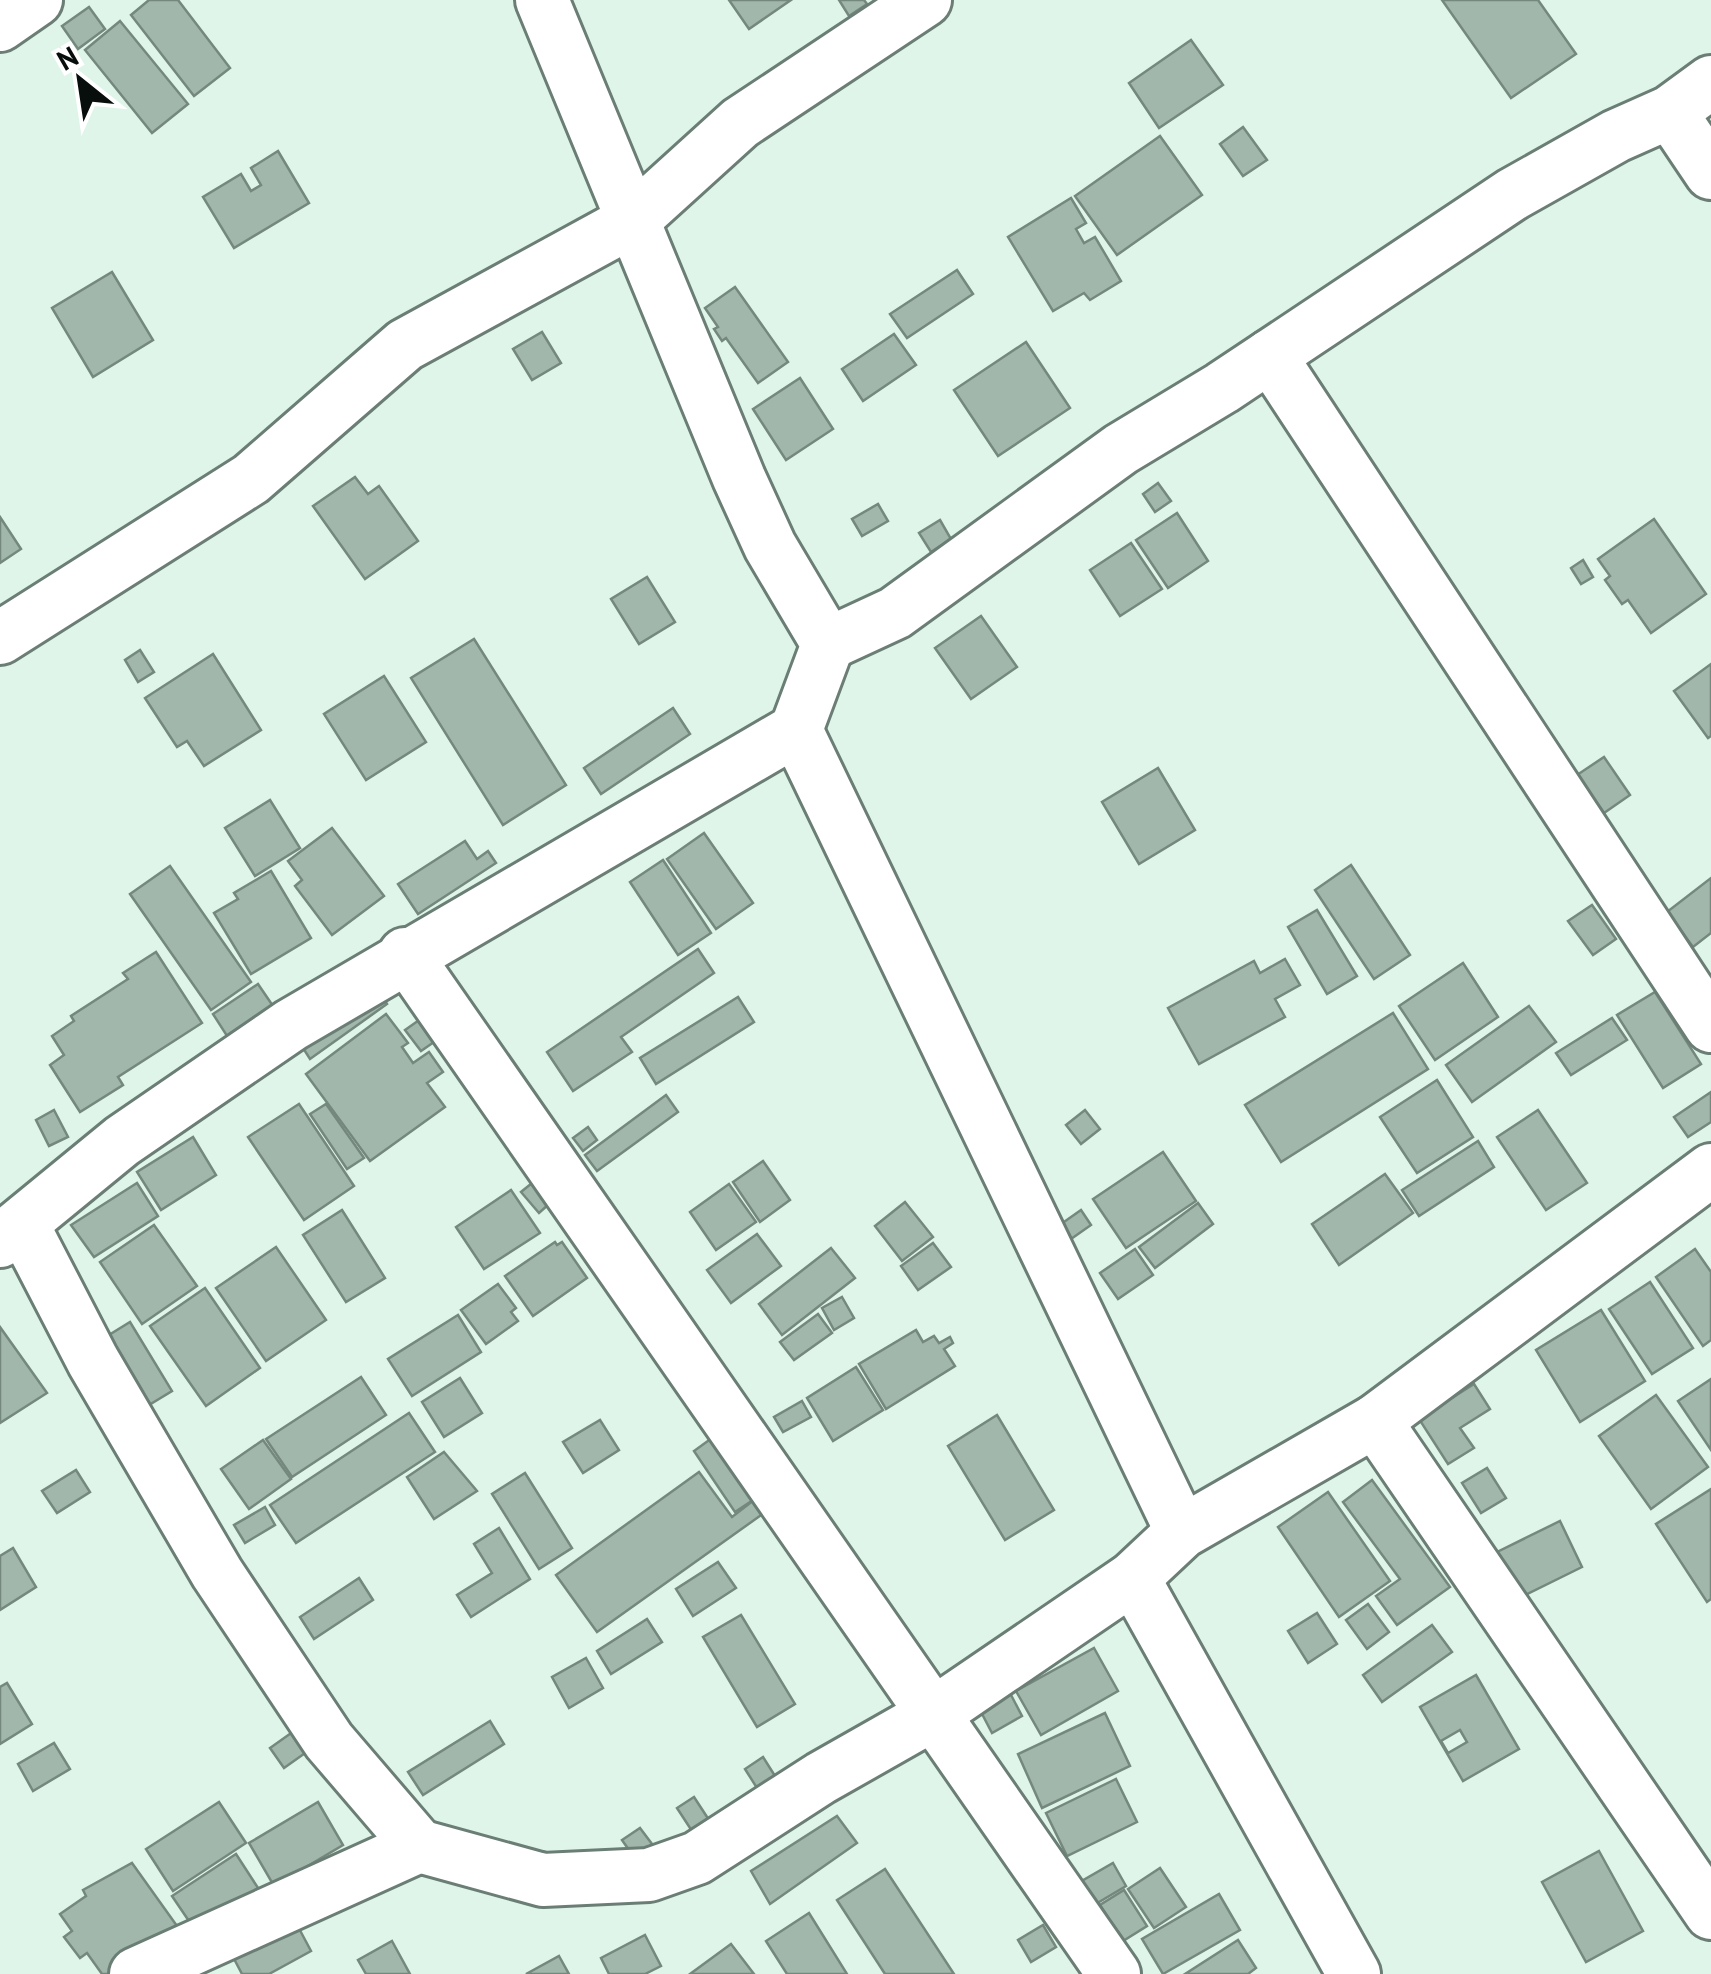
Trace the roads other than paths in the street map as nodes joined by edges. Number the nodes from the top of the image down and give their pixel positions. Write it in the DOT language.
graph roads {
  1 [pos="36,0"];
  2 [pos="542,0"];
  3 [pos="925,0"];
  4 [pos="0,26"];
  5 [pos="1691,97"];
  6 [pos="1711,172"];
  7 [pos="632,221"];
  8 [pos="1270,356"];
  9 [pos="0,638"];
  10 [pos="828,644"];
  11 [pos="796,730"];
  12 [pos="405,954"];
  13 [pos="1711,1026"];
  14 [pos="1711,1170"];
  15 [pos="11,1234"];
  16 [pos="1376,1421"];
  17 [pos="1182,1532"];
  18 [pos="1133,1578"];
  19 [pos="932,1714"];
  20 [pos="419,1846"];
  21 [pos="1711,1913"];
  22 [pos="136,1974"];
  23 [pos="1114,1974"];
  24 [pos="1354,1974"];
  1 -- 4 [label="street"];
  2 -- 7 [label="street"];
  3 -- 7 [label="street"];
  5 -- 6 [label="street"];
  5 -- 8 [label="street"];
  7 -- 9 [label="street"];
  7 -- 10 [label="street"];
  8 -- 10 [label="street"];
  8 -- 13 [label="street"];
  10 -- 11 [label="street"];
  11 -- 12 [label="street"];
  11 -- 17 [label="street"];
  12 -- 15 [label="street"];
  12 -- 19 [label="street"];
  14 -- 16 [label="street"];
  15 -- 20 [label="street"];
  16 -- 17 [label="street"];
  16 -- 21 [label="street"];
  17 -- 18 [label="street"];
  18 -- 19 [label="street"];
  18 -- 24 [label="street"];
  19 -- 20 [label="street"];
  19 -- 23 [label="street"];
  20 -- 22 [label="street"];
}
